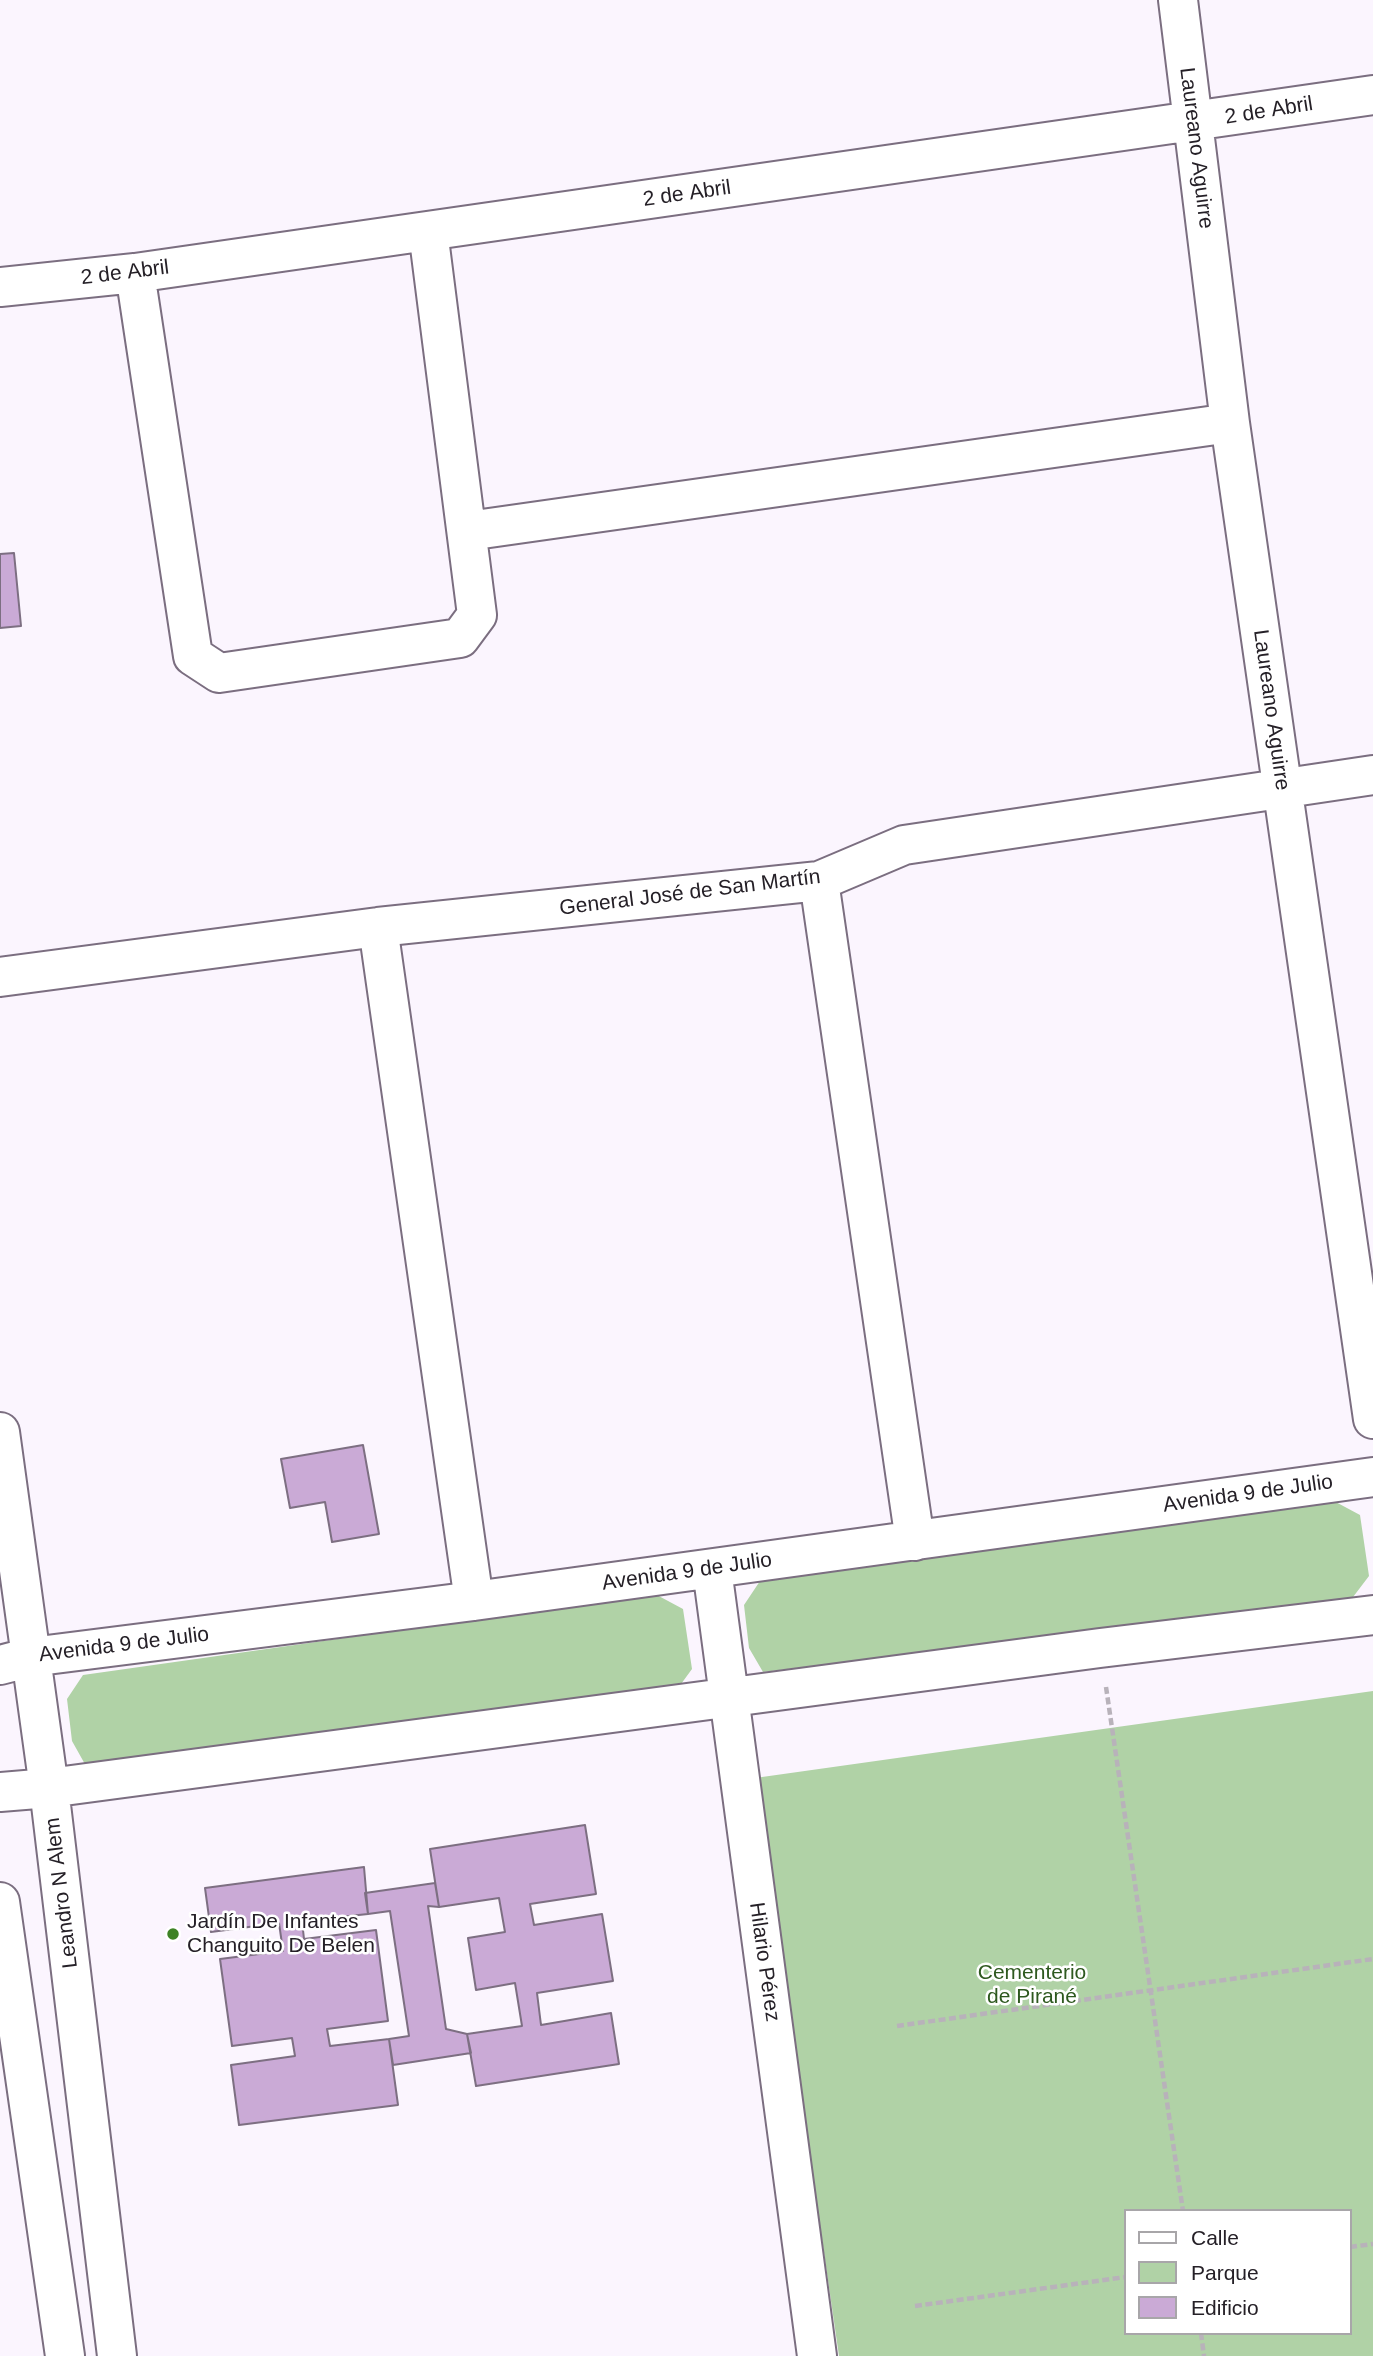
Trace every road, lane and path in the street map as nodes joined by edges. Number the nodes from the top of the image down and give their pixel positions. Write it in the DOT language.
graph roads {
  1 [pos="1178,0"];
  2 [pos="1373,95"];
  3 [pos="1193,122"];
  4 [pos="428,231"];
  5 [pos="135,273"];
  6 [pos="0,288"];
  7 [pos="1230,423"];
  8 [pos="468,531"];
  9 [pos="1373,775"];
  10 [pos="1282,788"];
  11 [pos="819,881"];
  12 [pos="378,927"];
  13 [pos="0,977"];
  14 [pos="1373,1419"];
  15 [pos="0,1432"];
  16 [pos="1373,1477"];
  17 [pos="915,1541"];
  18 [pos="712,1569"];
  19 [pos="474,1601"];
  20 [pos="1373,1615"];
  21 [pos="1100,1648"];
  22 [pos="15,1661"];
  23 [pos="729,1697"];
  24 [pos="49,1787"];
  25 [pos="0,1792"];
  26 [pos="0,1902"];
  27 [pos="1373,1959"];
  28 [pos="1150,1990"];
  29 [pos="897,2026"];
  30 [pos="1182,2209"];
  31 [pos="1373,2244"];
  32 [pos="1352,2247"];
  33 [pos="1124,2277"];
  34 [pos="915,2306"];
  35 [pos="1200,2335"];
  36 [pos="65,2356"];
  37 [pos="117,2356"];
  38 [pos="817,2356"];
  39 [pos="1204,2356"];
  1 -- 3 [label="street, Laureano Aguirre"];
  2 -- 3 [label="street, 2 de Abril"];
  3 -- 4 [label="street, 2 de Abril"];
  3 -- 7 [label="street, Laureano Aguirre"];
  4 -- 5 [label="street, 2 de Abril"];
  4 -- 8 [label="street"];
  5 -- 6 [label="street, 2 de Abril"];
  5 -- 8 [label="street"];
  7 -- 8 [label="street"];
  7 -- 10 [label="street, Laureano Aguirre"];
  9 -- 10 [label="street, General José de San Martín"];
  10 -- 11 [label="street, General José de San Martín"];
  10 -- 14 [label="street, Laureano Aguirre"];
  11 -- 12 [label="street, General José de San Martín"];
  11 -- 17 [label="street"];
  12 -- 13 [label="street, General José de San Martín"];
  12 -- 19 [label="street"];
  15 -- 22 [label="street, Leandro N Alem"];
  16 -- 17 [label="street, Avenida 9 de Julio"];
  17 -- 18 [label="street, Avenida 9 de Julio"];
  18 -- 19 [label="street, Avenida 9 de Julio"];
  18 -- 23 [label="street, Hilario Pérez"];
  19 -- 22 [label="street, Avenida 9 de Julio"];
  20 -- 21 [label="street"];
  21 -- 23 [label="street"];
  21 -- 28 [label="path"];
  22 -- 24 [label="street, Leandro N Alem"];
  23 -- 24 [label="street"];
  23 -- 38 [label="street, Hilario Pérez"];
  24 -- 25 [label="street"];
  24 -- 37 [label="street, Leandro N Alem"];
  26 -- 36 [label="street"];
  27 -- 28 [label="path"];
  28 -- 29 [label="path"];
  28 -- 30 [label="path"];
  31 -- 32 [label="path"];
  33 -- 34 [label="path"];
  35 -- 39 [label="path"];
}
